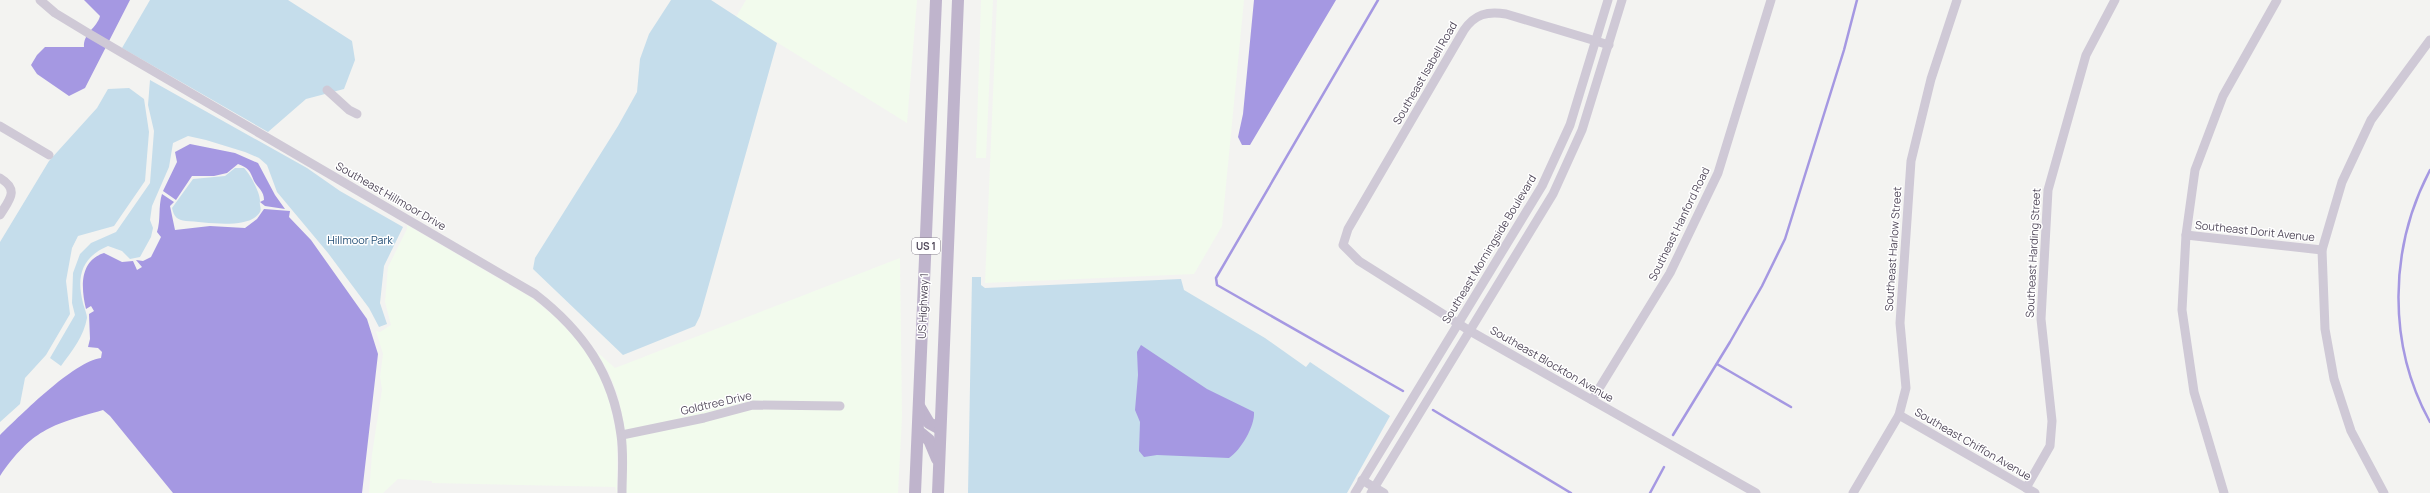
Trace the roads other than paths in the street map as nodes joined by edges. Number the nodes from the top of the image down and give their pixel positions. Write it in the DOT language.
graph roads {
  1 [pos="40,0"];
  2 [pos="936,0"];
  3 [pos="958,0"];
  4 [pos="1608,0"];
  5 [pos="1622,0"];
  6 [pos="1771,0"];
  7 [pos="1957,0"];
  8 [pos="2115,0"];
  9 [pos="2277,0"];
  10 [pos="1596,40"];
  11 [pos="2430,40"];
  12 [pos="1609,45"];
  13 [pos="327,90"];
  14 [pos="357,114"];
  15 [pos="0,126"];
  16 [pos="49,155"];
  17 [pos="0,178"];
  18 [pos="0,215"];
  19 [pos="2186,235"];
  20 [pos="1343,245"];
  21 [pos="2322,250"];
  22 [pos="1459,323"];
  23 [pos="1470,331"];
  24 [pos="1592,400"];
  25 [pos="840,406"];
  26 [pos="919,406"];
  27 [pos="1899,415"];
  28 [pos="940,429"];
  29 [pos="918,431"];
  30 [pos="622,436"];
  31 [pos="939,464"];
  32 [pos="1362,480"];
  33 [pos="2026,488"];
  34 [pos="1373,490"];
  35 [pos="622,493"];
  36 [pos="915,493"];
  37 [pos="938,493"];
  38 [pos="1355,493"];
  39 [pos="1384,493"];
  40 [pos="1756,493"];
  41 [pos="1853,493"];
  42 [pos="2035,493"];
  43 [pos="2224,493"];
  44 [pos="2384,493"];
  1 -- 30 [label="street, Southeast Hillmoor Drive"];
  2 -- 26 [label="main road, US Highway 1 / US 1"];
  3 -- 28 [label="main road, US Highway 1 / US 1"];
  4 -- 10 [label="street, Southeast Morningside Boulevard"];
  5 -- 12 [label="street"];
  6 -- 24 [label="street, Southeast Hanford Road"];
  7 -- 27 [label="street, Southeast Harlow Street"];
  8 -- 33 [label="street, Southeast Harding Street"];
  9 -- 19 [label="street"];
  10 -- 12 [label="street, Southeast Isabell Road"];
  10 -- 20 [label="street, Southeast Isabell Road"];
  10 -- 22 [label="street, Southeast Morningside Boulevard"];
  11 -- 21 [label="street"];
  12 -- 23 [label="street"];
  13 -- 14 [label="street"];
  15 -- 16 [label="street"];
  17 -- 18 [label="street"];
  19 -- 21 [label="street, Southeast Dorit Avenue"];
  19 -- 43 [label="street"];
  20 -- 22 [label="street, Southeast Blockton Avenue"];
  21 -- 44 [label="street"];
  22 -- 23 [label="street, Southeast Blockton Avenue"];
  22 -- 32 [label="street, Southeast Morningside Boulevard"];
  23 -- 24 [label="street, Southeast Blockton Avenue"];
  23 -- 34 [label="street"];
  24 -- 40 [label="street, Southeast Blockton Avenue"];
  25 -- 30 [label="street, Goldtree Drive"];
  26 -- 28 [label="main road"];
  26 -- 29 [label="main road, US Highway 1 / US 1"];
  27 -- 33 [label="street, Southeast Chiffon Avenue"];
  27 -- 41 [label="street, Southeast Harlow Street"];
  28 -- 31 [label="main road, US Highway 1 / US 1"];
  29 -- 31 [label="main road"];
  29 -- 36 [label="main road, US Highway 1 / US 1"];
  30 -- 35 [label="street, Southeast Hillmoor Drive"];
  31 -- 37 [label="main road, US Highway 1 / US 1"];
  32 -- 34 [label="street"];
  32 -- 38 [label="street, Southeast Morningside Boulevard"];
  33 -- 42 [label="street, Southeast Chiffon Avenue"];
  34 -- 39 [label="street"];
}
